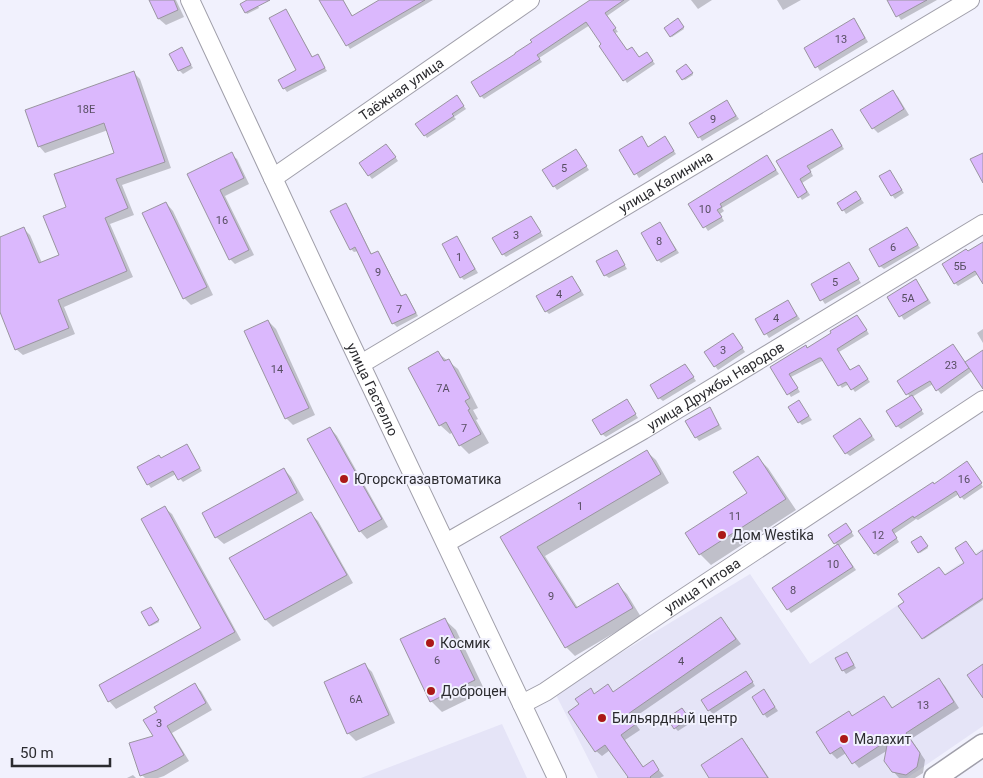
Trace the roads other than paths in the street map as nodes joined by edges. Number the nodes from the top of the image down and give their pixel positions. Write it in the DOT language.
graph roads {
  1 [pos="190,0"];
  2 [pos="530,0"];
  3 [pos="970,0"];
  4 [pos="273,178"];
  5 [pos="983,224"];
  6 [pos="361,364"];
  7 [pos="983,400"];
  8 [pos="446,543"];
  9 [pos="522,704"];
  10 [pos="983,745"];
  11 [pos="558,778"];
  12 [pos="935,778"];
  1 -- 4 [label="street, улица Гастелло"];
  2 -- 4 [label="street, Таёжная улица"];
  3 -- 6 [label="street, улица Калинина"];
  4 -- 6 [label="street, улица Гастелло"];
  5 -- 8 [label="street, улица Дружбы Народов"];
  6 -- 8 [label="street, улица Гастелло"];
  7 -- 9 [label="street, улица Титова"];
  8 -- 9 [label="street, улица Гастелло"];
  9 -- 11 [label="street, улица Гастелло"];
  10 -- 12 [label="main road"];
}
